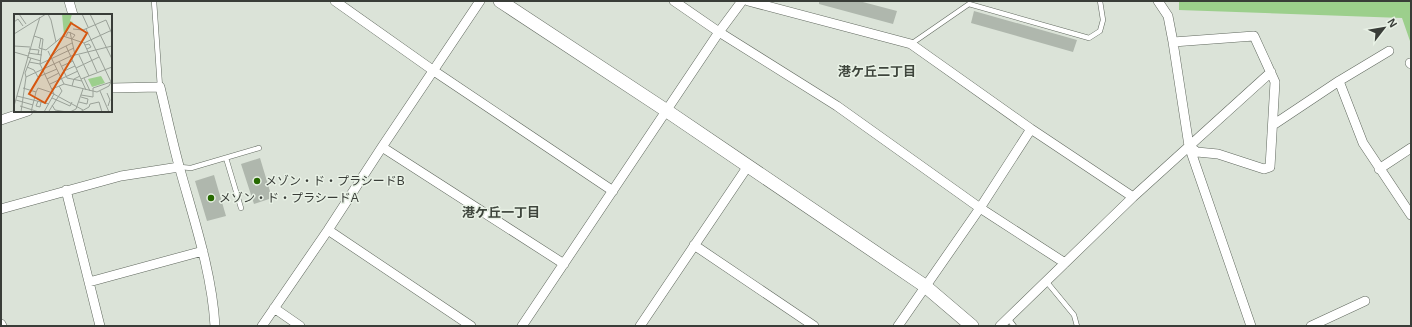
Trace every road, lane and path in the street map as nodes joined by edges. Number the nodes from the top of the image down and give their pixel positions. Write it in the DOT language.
graph roads {
  1 [pos="69,1"];
  2 [pos="154,1"];
  3 [pos="335,1"];
  4 [pos="480,1"];
  5 [pos="500,1"];
  6 [pos="674,1"];
  7 [pos="742,1"];
  8 [pos="748,1"];
  9 [pos="1100,1"];
  10 [pos="1158,1"];
  11 [pos="73,14"];
  12 [pos="719,32"];
  13 [pos="1173,42"];
  14 [pos="911,44"];
  15 [pos="1390,51"];
  16 [pos="434,71"];
  17 [pos="1271,72"];
  18 [pos="1339,81"];
  19 [pos="160,87"];
  20 [pos="112,88"];
  21 [pos="667,111"];
  22 [pos="25,112"];
  23 [pos="1,120"];
  24 [pos="1273,126"];
  25 [pos="1031,129"];
  26 [pos="1189,146"];
  27 [pos="382,147"];
  28 [pos="259,148"];
  29 [pos="1411,148"];
  30 [pos="226,158"];
  31 [pos="748,166"];
  32 [pos="179,167"];
  33 [pos="1379,169"];
  34 [pos="66,190"];
  35 [pos="613,191"];
  36 [pos="1132,198"];
  37 [pos="241,208"];
  38 [pos="980,208"];
  39 [pos="1,209"];
  40 [pos="1411,215"];
  41 [pos="328,230"];
  42 [pos="694,245"];
  43 [pos="203,251"];
  44 [pos="1065,263"];
  45 [pos="564,264"];
  46 [pos="89,282"];
  47 [pos="1046,282"];
  48 [pos="925,286"];
  49 [pos="1365,301"];
  50 [pos="274,308"];
  51 [pos="1008,318"];
  52 [pos="642,325"];
  53 [pos="100,326"];
  54 [pos="215,326"];
  55 [pos="262,326"];
  56 [pos="300,326"];
  57 [pos="471,326"];
  58 [pos="522,326"];
  59 [pos="814,326"];
  60 [pos="898,326"];
  61 [pos="972,326"];
  62 [pos="1000,326"];
  63 [pos="1014,326"];
  64 [pos="1077,326"];
  65 [pos="1251,326"];
  66 [pos="1311,326"];
  1 -- 11 [label="street"];
  2 -- 19 [label="lane"];
  3 -- 16 [label="street"];
  4 -- 16 [label="street"];
  5 -- 21 [label="street"];
  6 -- 12 [label="street"];
  7 -- 12 [label="street"];
  8 -- 14 [label="street"];
  9 -- 14 [label="lane"];
  10 -- 13 [label="street"];
  12 -- 21 [label="street"];
  12 -- 38 [label="street"];
  13 -- 17 [label="street"];
  13 -- 26 [label="street"];
  14 -- 25 [label="street"];
  15 -- 18 [label="street"];
  16 -- 27 [label="street"];
  16 -- 35 [label="street"];
  17 -- 24 [label="street"];
  17 -- 26 [label="street"];
  18 -- 24 [label="street"];
  18 -- 33 [label="street"];
  19 -- 20 [label="street"];
  19 -- 32 [label="street"];
  21 -- 31 [label="street"];
  21 -- 35 [label="street"];
  22 -- 23 [label="street"];
  24 -- 26 [label="street"];
  25 -- 36 [label="street"];
  25 -- 38 [label="street"];
  26 -- 36 [label="street"];
  26 -- 65 [label="street"];
  27 -- 41 [label="street"];
  27 -- 45 [label="street"];
  28 -- 30 [label="lane"];
  29 -- 33 [label="street"];
  30 -- 32 [label="lane"];
  30 -- 37 [label="lane"];
  31 -- 42 [label="street"];
  31 -- 48 [label="street"];
  32 -- 34 [label="street"];
  32 -- 43 [label="street"];
  33 -- 40 [label="street"];
  34 -- 39 [label="street"];
  34 -- 46 [label="street"];
  35 -- 45 [label="street"];
  36 -- 44 [label="street"];
  38 -- 44 [label="street"];
  38 -- 48 [label="street"];
  41 -- 50 [label="street"];
  41 -- 57 [label="street"];
  42 -- 52 [label="street"];
  42 -- 59 [label="street"];
  43 -- 46 [label="street"];
  43 -- 54 [label="street"];
  44 -- 47 [label="street"];
  45 -- 58 [label="street"];
  46 -- 53 [label="street"];
  47 -- 51 [label="street"];
  47 -- 64 [label="lane"];
  48 -- 60 [label="street"];
  48 -- 61 [label="street"];
  49 -- 66 [label="street"];
  50 -- 55 [label="street"];
  50 -- 56 [label="street"];
  51 -- 62 [label="street"];
  51 -- 63 [label="lane"];
}
